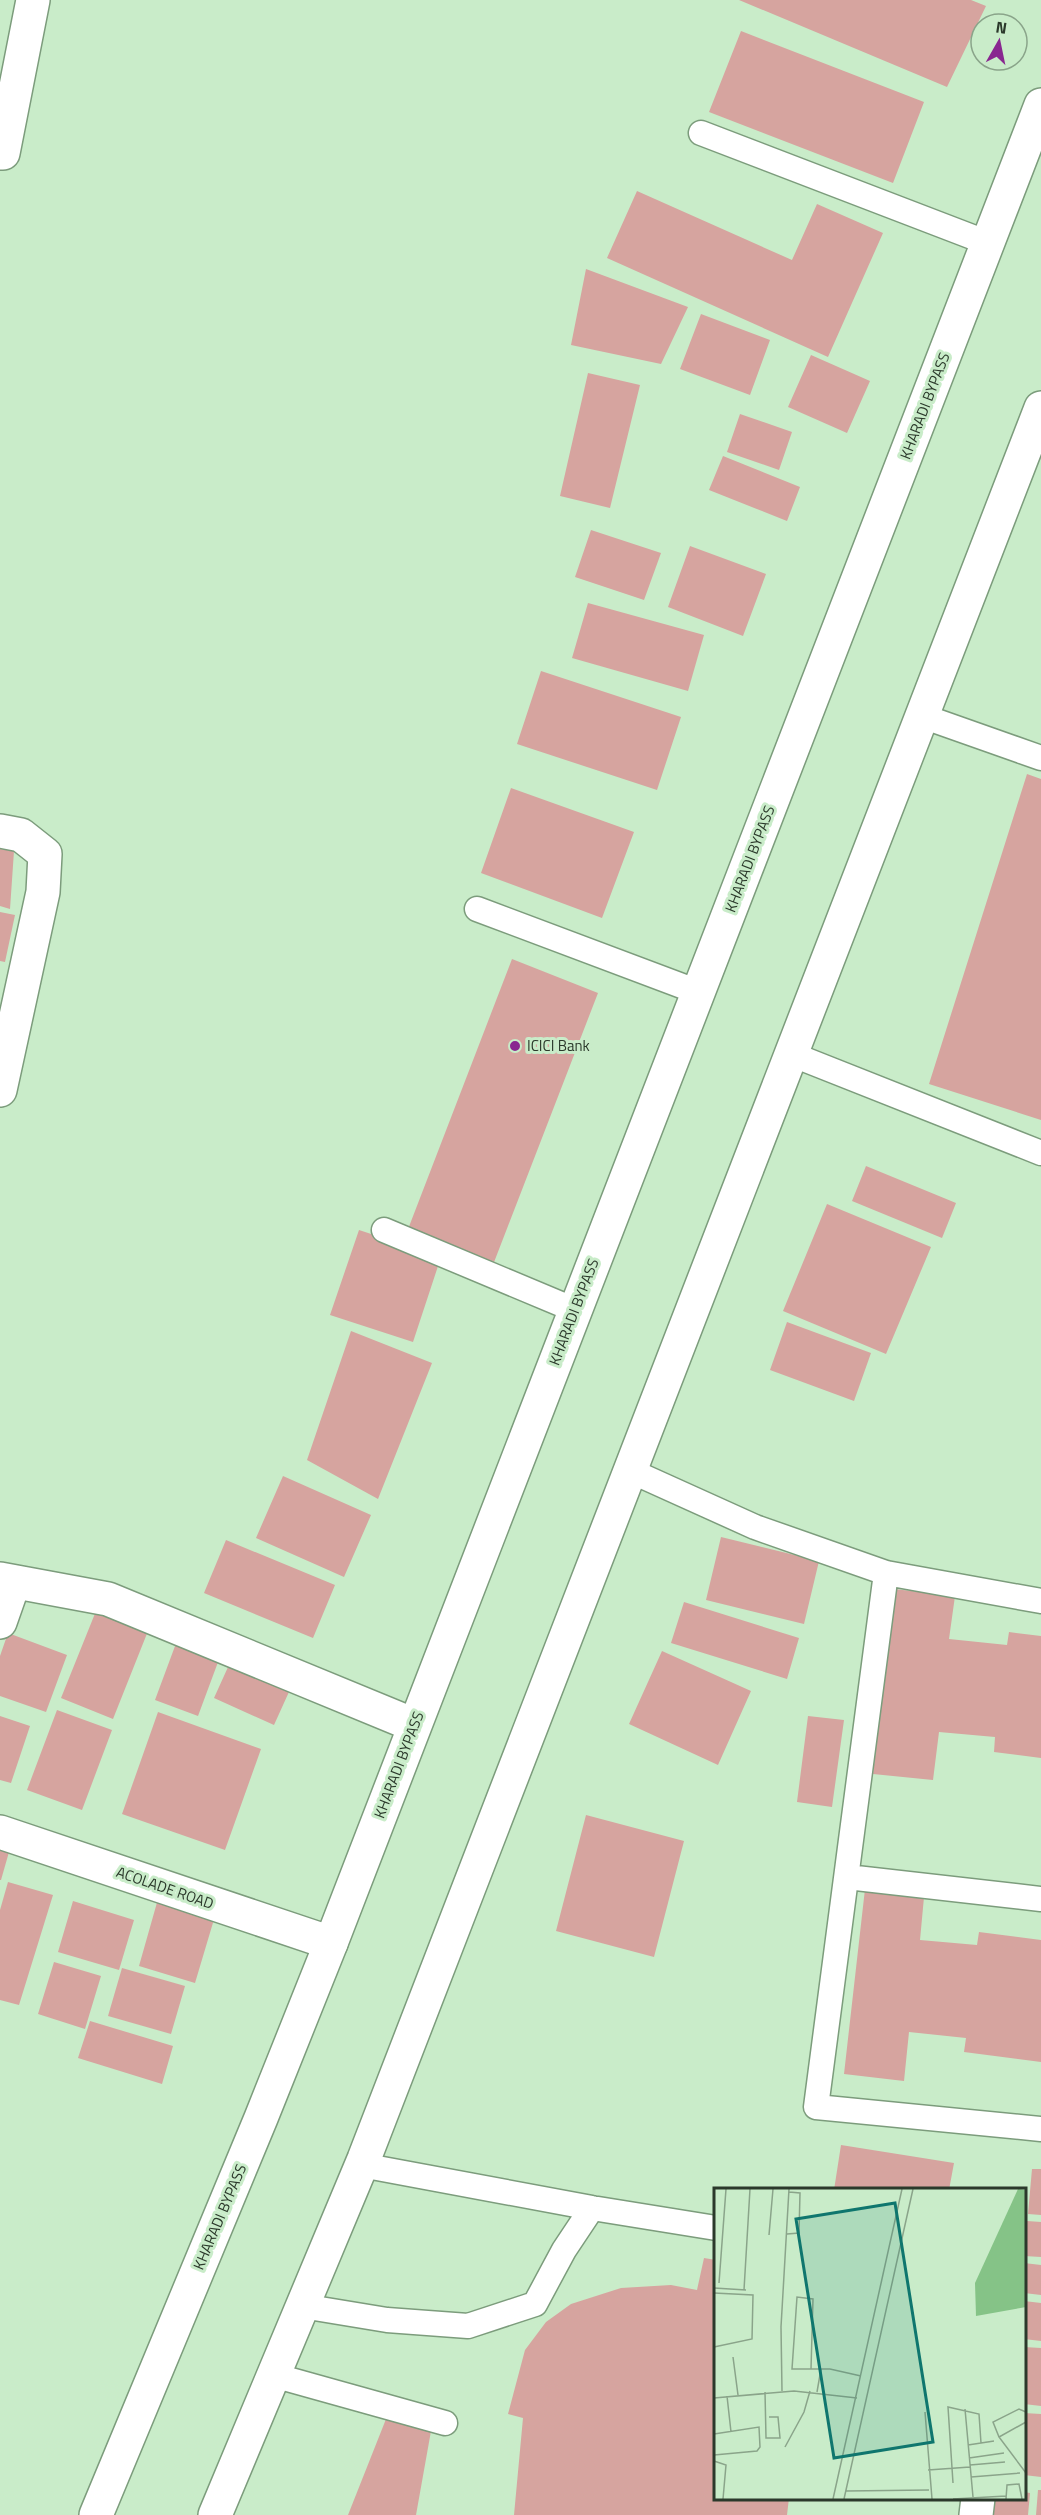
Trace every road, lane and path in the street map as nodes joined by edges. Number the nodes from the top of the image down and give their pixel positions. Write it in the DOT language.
graph roads {
  1 [pos="33,0"];
  2 [pos="1041,105"];
  3 [pos="701,133"];
  4 [pos="0,153"];
  5 [pos="988,243"];
  6 [pos="1041,408"];
  7 [pos="922,716"];
  8 [pos="1041,758"];
  9 [pos="0,831"];
  10 [pos="477,909"];
  11 [pos="698,992"];
  12 [pos="791,1054"];
  13 [pos="0,1090"];
  14 [pos="1041,1153"];
  15 [pos="384,1230"];
  16 [pos="575,1310"];
  17 [pos="631,1471"];
  18 [pos="886,1572"];
  19 [pos="7,1580"];
  20 [pos="1041,1601"];
  21 [pos="0,1622"];
  22 [pos="414,1725"];
  23 [pos="0,1832"];
  24 [pos="847,1877"];
  25 [pos="1041,1899"];
  26 [pos="330,1943"];
  27 [pos="1041,2129"];
  28 [pos="361,2165"];
  29 [pos="592,2208"];
  30 [pos="714,2228"];
  31 [pos="302,2306"];
  32 [pos="273,2375"];
  33 [pos="445,2423"];
  34 [pos="978,2500"];
  35 [pos="96,2515"];
  36 [pos="215,2515"];
  37 [pos="976,2515"];
  1 -- 4 [label="main road"];
  2 -- 5 [label="main road, KHARADI BYPASS"];
  3 -- 5 [label="lane"];
  5 -- 11 [label="main road, KHARADI BYPASS"];
  6 -- 7 [label="main road"];
  7 -- 8 [label="lane"];
  7 -- 12 [label="main road"];
  9 -- 13 [label="main road"];
  10 -- 11 [label="lane"];
  11 -- 16 [label="main road, KHARADI BYPASS"];
  12 -- 14 [label="lane"];
  12 -- 17 [label="main road"];
  15 -- 16 [label="lane"];
  16 -- 22 [label="main road, KHARADI BYPASS"];
  17 -- 18 [label="lane"];
  17 -- 28 [label="main road"];
  18 -- 20 [label="lane"];
  18 -- 24 [label="lane"];
  19 -- 21 [label="main road"];
  19 -- 22 [label="main road"];
  22 -- 26 [label="main road, KHARADI BYPASS"];
  23 -- 26 [label="main road, ACOLADE ROAD"];
  24 -- 25 [label="lane"];
  24 -- 27 [label="lane"];
  26 -- 35 [label="main road, KHARADI BYPASS"];
  28 -- 29 [label="lane"];
  28 -- 31 [label="main road"];
  29 -- 30 [label="lane"];
  29 -- 31 [label="lane"];
  31 -- 32 [label="main road"];
  32 -- 33 [label="lane"];
  32 -- 36 [label="main road"];
  34 -- 37 [label="main road"];
}
